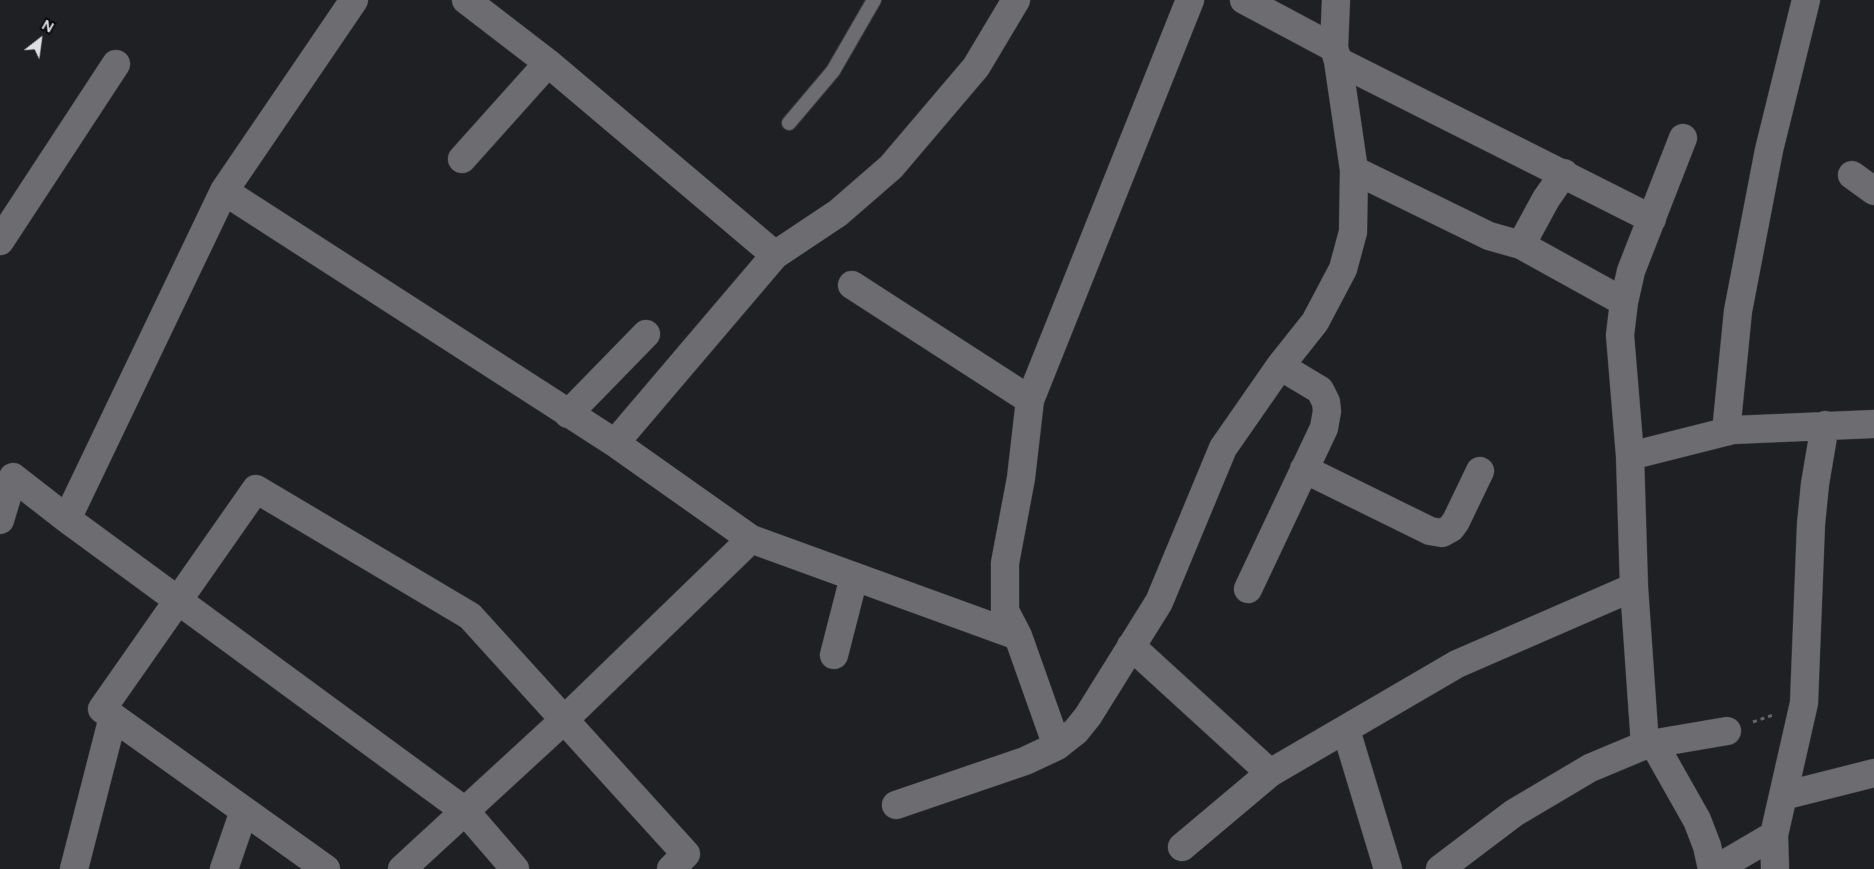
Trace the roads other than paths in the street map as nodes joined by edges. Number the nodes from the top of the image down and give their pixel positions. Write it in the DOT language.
graph roads {
  1 [pos="354,0"];
  2 [pos="466,0"];
  3 [pos="874,0"];
  4 [pos="1016,0"];
  5 [pos="1190,0"];
  6 [pos="1244,0"];
  7 [pos="1336,0"];
  8 [pos="1806,0"];
  9 [pos="1336,55"];
  10 [pos="548,63"];
  11 [pos="116,64"];
  12 [pos="789,123"];
  13 [pos="1683,138"];
  14 [pos="462,159"];
  15 [pos="1354,170"];
  16 [pos="1564,174"];
  17 [pos="1852,175"];
  18 [pos="1874,190"];
  19 [pos="224,191"];
  20 [pos="1652,219"];
  21 [pos="0,241"];
  22 [pos="1521,245"];
  23 [pos="775,255"];
  24 [pos="852,284"];
  25 [pos="1624,302"];
  26 [pos="646,334"];
  27 [pos="1280,366"];
  28 [pos="1030,400"];
  29 [pos="568,414"];
  30 [pos="1874,424"];
  31 [pos="1825,425"];
  32 [pos="1730,431"];
  33 [pos="615,442"];
  34 [pos="1630,456"];
  35 [pos="1304,469"];
  36 [pos="1480,471"];
  37 [pos="6,477"];
  38 [pos="67,518"];
  39 [pos="0,520"];
  40 [pos="752,539"];
  41 [pos="854,577"];
  42 [pos="1634,587"];
  43 [pos="1248,589"];
  44 [pos="178,600"];
  45 [pos="1018,636"];
  46 [pos="1131,646"];
  47 [pos="834,655"];
  48 [pos="113,717"];
  49 [pos="565,720"];
  50 [pos="1346,730"];
  51 [pos="1727,731"];
  52 [pos="1650,745"];
  53 [pos="1057,746"];
  54 [pos="1270,773"];
  55 [pos="1874,773"];
  56 [pos="1783,796"];
  57 [pos="896,805"];
  58 [pos="244,811"];
  59 [pos="465,811"];
  60 [pos="1774,836"];
  61 [pos="1182,847"];
  62 [pos="1712,861"];
  63 [pos="74,869"];
  64 [pos="224,869"];
  65 [pos="326,869"];
  66 [pos="402,869"];
  67 [pos="515,869"];
  68 [pos="671,869"];
  69 [pos="1388,869"];
  70 [pos="1440,869"];
  71 [pos="1775,869"];
  1 -- 19 [label="street"];
  2 -- 10 [label="street"];
  3 -- 12 [label="lane"];
  4 -- 23 [label="street"];
  5 -- 28 [label="street"];
  6 -- 9 [label="street"];
  7 -- 9 [label="street"];
  8 -- 32 [label="street"];
  9 -- 15 [label="street"];
  9 -- 16 [label="street"];
  10 -- 14 [label="street"];
  10 -- 23 [label="street"];
  11 -- 21 [label="street"];
  13 -- 20 [label="street"];
  15 -- 22 [label="street"];
  15 -- 27 [label="street"];
  16 -- 20 [label="street"];
  16 -- 22 [label="street"];
  17 -- 18 [label="street"];
  19 -- 29 [label="street"];
  19 -- 38 [label="street"];
  20 -- 25 [label="street"];
  22 -- 25 [label="street"];
  23 -- 33 [label="street"];
  24 -- 28 [label="street"];
  25 -- 34 [label="street"];
  26 -- 29 [label="street"];
  27 -- 35 [label="street"];
  27 -- 46 [label="street"];
  28 -- 45 [label="street"];
  29 -- 33 [label="street"];
  30 -- 31 [label="street"];
  31 -- 32 [label="street"];
  31 -- 56 [label="street"];
  32 -- 34 [label="street"];
  33 -- 40 [label="street"];
  34 -- 42 [label="street"];
  35 -- 36 [label="street"];
  35 -- 43 [label="street"];
  37 -- 38 [label="street"];
  37 -- 39 [label="street"];
  38 -- 44 [label="street"];
  40 -- 41 [label="street"];
  40 -- 49 [label="street"];
  41 -- 45 [label="street"];
  41 -- 47 [label="street"];
  42 -- 50 [label="street"];
  42 -- 52 [label="street"];
  44 -- 48 [label="street"];
  44 -- 49 [label="street"];
  44 -- 59 [label="street"];
  45 -- 53 [label="street"];
  46 -- 53 [label="street"];
  46 -- 54 [label="street"];
  48 -- 58 [label="street"];
  48 -- 63 [label="street"];
  49 -- 59 [label="street"];
  49 -- 68 [label="street"];
  50 -- 54 [label="street"];
  50 -- 69 [label="street"];
  51 -- 52 [label="street"];
  52 -- 62 [label="street"];
  52 -- 70 [label="street"];
  53 -- 57 [label="street"];
  54 -- 61 [label="street"];
  55 -- 56 [label="street"];
  56 -- 60 [label="street"];
  58 -- 64 [label="street"];
  58 -- 65 [label="street"];
  59 -- 66 [label="street"];
  59 -- 67 [label="street"];
  60 -- 62 [label="street"];
  60 -- 71 [label="street"];
}
